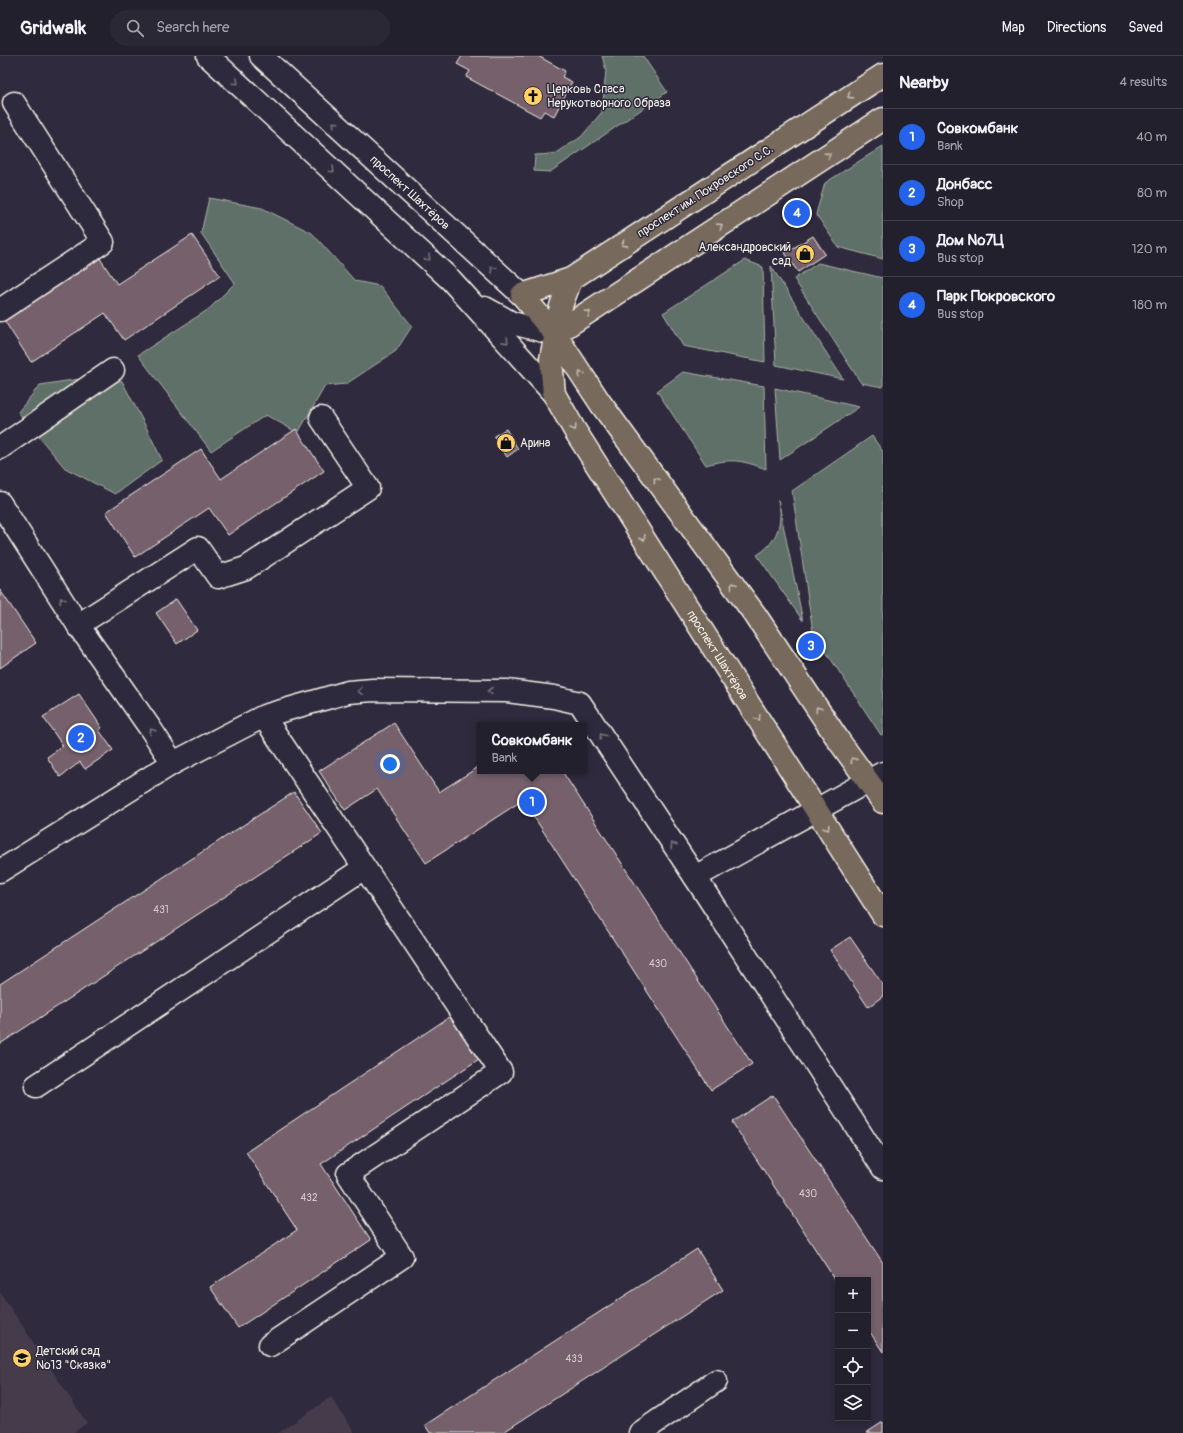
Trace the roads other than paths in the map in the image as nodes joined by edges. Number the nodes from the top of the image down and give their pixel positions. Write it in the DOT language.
graph roads {
  1 [pos="208,56"];
  2 [pos="261,56"];
  3 [pos="883,75"];
  4 [pos="14,103"];
  5 [pos="883,119"];
  6 [pos="571,279"];
  7 [pos="522,295"];
  8 [pos="471,301"];
  9 [pos="0,310"];
  10 [pos="555,334"];
  11 [pos="113,370"];
  12 [pos="554,394"];
  13 [pos="321,418"];
  14 [pos="0,448"];
  15 [pos="0,503"];
  16 [pos="78,625"];
  17 [pos="264,717"];
  18 [pos="173,763"];
  19 [pos="876,777"];
  20 [pos="883,802"];
  21 [pos="815,809"];
  22 [pos="364,868"];
  23 [pos="0,871"];
  24 [pos="695,877"];
  25 [pos="883,916"];
  26 [pos="36,1086"];
  27 [pos="883,1168"];
  28 [pos="270,1345"];
  29 [pos="716,1381"];
  30 [pos="640,1433"];
  1 -- 8 [label="street, проспект Шахтёров, one-way"];
  7 -- 2 [label="street, проспект Шахтёров, one-way"];
  3 -- 6 [label="main road, проспект им. Покровского С.С., one-way"];
  4 -- 9 [label="street"];
  10 -- 5 [label="main road, one-way"];
  6 -- 7 [label="main road, проспект им. Покровского С.С."];
  6 -- 10 [label="main road, проспект Шахтёров"];
  7 -- 10 [label="main road, проспект Шахтёров"];
  8 -- 10 [label="street, проспект Шахтёров"];
  8 -- 12 [label="street, проспект Шахтёров, one-way"];
  10 -- 12 [label="main road, проспект Шахтёров"];
  19 -- 10 [label="main road, проспект Шахтёров, one-way"];
  11 -- 14 [label="street"];
  12 -- 21 [label="main road, проспект Шахтёров, one-way"];
  13 -- 16 [label="street"];
  16 -- 15 [label="street, one-way"];
  18 -- 16 [label="street, one-way"];
  17 -- 18 [label="street"];
  17 -- 22 [label="street"];
  24 -- 17 [label="street, one-way"];
  18 -- 23 [label="street"];
  19 -- 20 [label="main road, проспект Шахтёров"];
  19 -- 21 [label="street"];
  21 -- 24 [label="street"];
  21 -- 25 [label="main road, проспект Шахтёров, one-way"];
  22 -- 26 [label="street"];
  22 -- 28 [label="street"];
  24 -- 27 [label="street"];
  29 -- 30 [label="street"];
}
